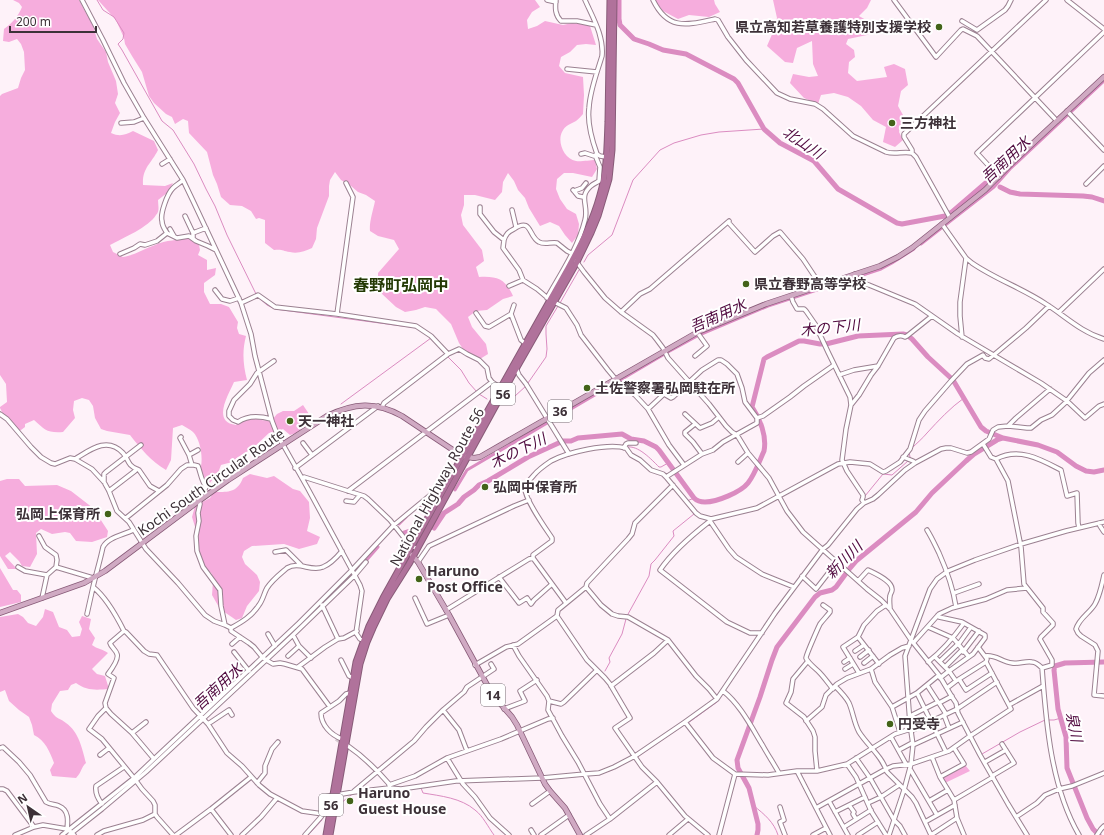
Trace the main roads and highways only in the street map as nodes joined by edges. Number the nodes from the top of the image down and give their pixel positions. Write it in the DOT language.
graph roads {
  1 [pos="610,0"];
  2 [pos="614,0"];
  3 [pos="611,49"];
  4 [pos="1104,77"];
  5 [pos="554,302"];
  6 [pos="465,457"];
  7 [pos="414,548"];
  8 [pos="411,554"];
  9 [pos="0,613"];
  10 [pos="365,641"];
  11 [pos="334,795"];
  12 [pos="326,835"];
  13 [pos="330,835"];
  14 [pos="580,835"];
  1 -- 3 [label="highway, National Highway Route 56 / 56"];
  2 -- 3 [label="highway, National Highway Route 56 / 56"];
  3 -- 5 [label="highway, National Highway Route 56 / 56"];
  3 -- 5 [label="highway, National Highway Route 56 / 56"];
  4 -- 6 [label="main road, 36"];
  5 -- 6 [label="highway, National Highway Route 56 / 56"];
  5 -- 6 [label="highway, National Highway Route 56 / 56"];
  6 -- 7 [label="highway, National Highway Route 56 / 56"];
  6 -- 7 [label="highway, National Highway Route 56 / 56"];
  6 -- 9 [label="main road, Kochi South Circular Route"];
  7 -- 8 [label="highway, National Highway Route 56 / 56"];
  8 -- 10 [label="highway, National Highway Route 56 / 56"];
  8 -- 14 [label="main road, 14"];
  10 -- 11 [label="highway, National Highway Route 56 / 56"];
  10 -- 11 [label="highway, National Highway Route 56 / 56"];
  11 -- 12 [label="highway, National Highway Route 56 / 56"];
  11 -- 13 [label="highway, National Highway Route 56 / 56"];
}
